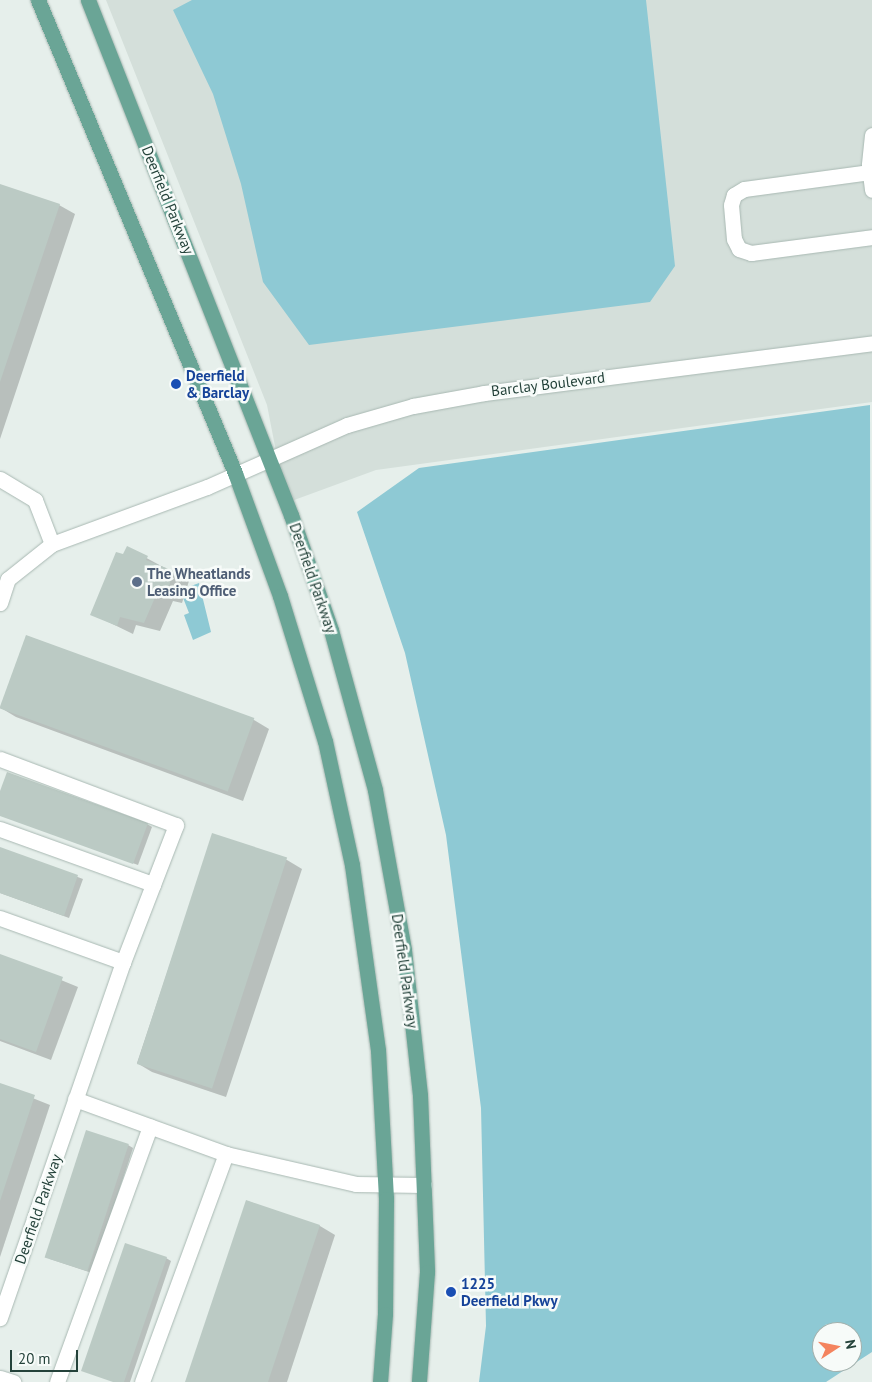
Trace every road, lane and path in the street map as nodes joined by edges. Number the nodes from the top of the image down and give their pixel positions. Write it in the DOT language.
graph roads {
  1 [pos="38,0"];
  2 [pos="88,0"];
  3 [pos="872,135"];
  4 [pos="870,172"];
  5 [pos="872,190"];
  6 [pos="872,237"];
  7 [pos="872,343"];
  8 [pos="270,456"];
  9 [pos="235,473"];
  10 [pos="0,479"];
  11 [pos="52,544"];
  12 [pos="0,602"];
  13 [pos="0,759"];
  14 [pos="0,829"];
  15 [pos="153,884"];
  16 [pos="0,918"];
  17 [pos="123,962"];
  18 [pos="75,1099"];
  19 [pos="150,1126"];
  20 [pos="226,1154"];
  21 [pos="385,1184"];
  22 [pos="424,1185"];
  23 [pos="0,1318"];
  24 [pos="0,1378"];
  25 [pos="13,1382"];
  26 [pos="57,1382"];
  27 [pos="142,1382"];
  28 [pos="380,1382"];
  29 [pos="419,1382"];
  1 -- 9 [label="main road"];
  2 -- 8 [label="main road, Deerfield Parkway"];
  3 -- 4 [label="street"];
  4 -- 5 [label="street"];
  4 -- 6 [label="street"];
  7 -- 8 [label="street, Barclay Boulevard"];
  8 -- 9 [label="street, Barclay Boulevard"];
  8 -- 22 [label="main road, Deerfield Parkway"];
  9 -- 11 [label="street"];
  9 -- 21 [label="main road"];
  10 -- 11 [label="street"];
  11 -- 12 [label="street"];
  13 -- 15 [label="street, Deerfield Parkway"];
  14 -- 15 [label="street"];
  15 -- 17 [label="street, Deerfield Parkway"];
  16 -- 17 [label="street"];
  17 -- 18 [label="street, Deerfield Parkway"];
  18 -- 19 [label="street"];
  18 -- 23 [label="street, Deerfield Parkway"];
  19 -- 20 [label="street"];
  19 -- 26 [label="street"];
  20 -- 21 [label="street"];
  20 -- 27 [label="street"];
  21 -- 22 [label="street"];
  21 -- 28 [label="main road"];
  22 -- 29 [label="main road, Deerfield Parkway"];
  24 -- 25 [label="street"];
}
